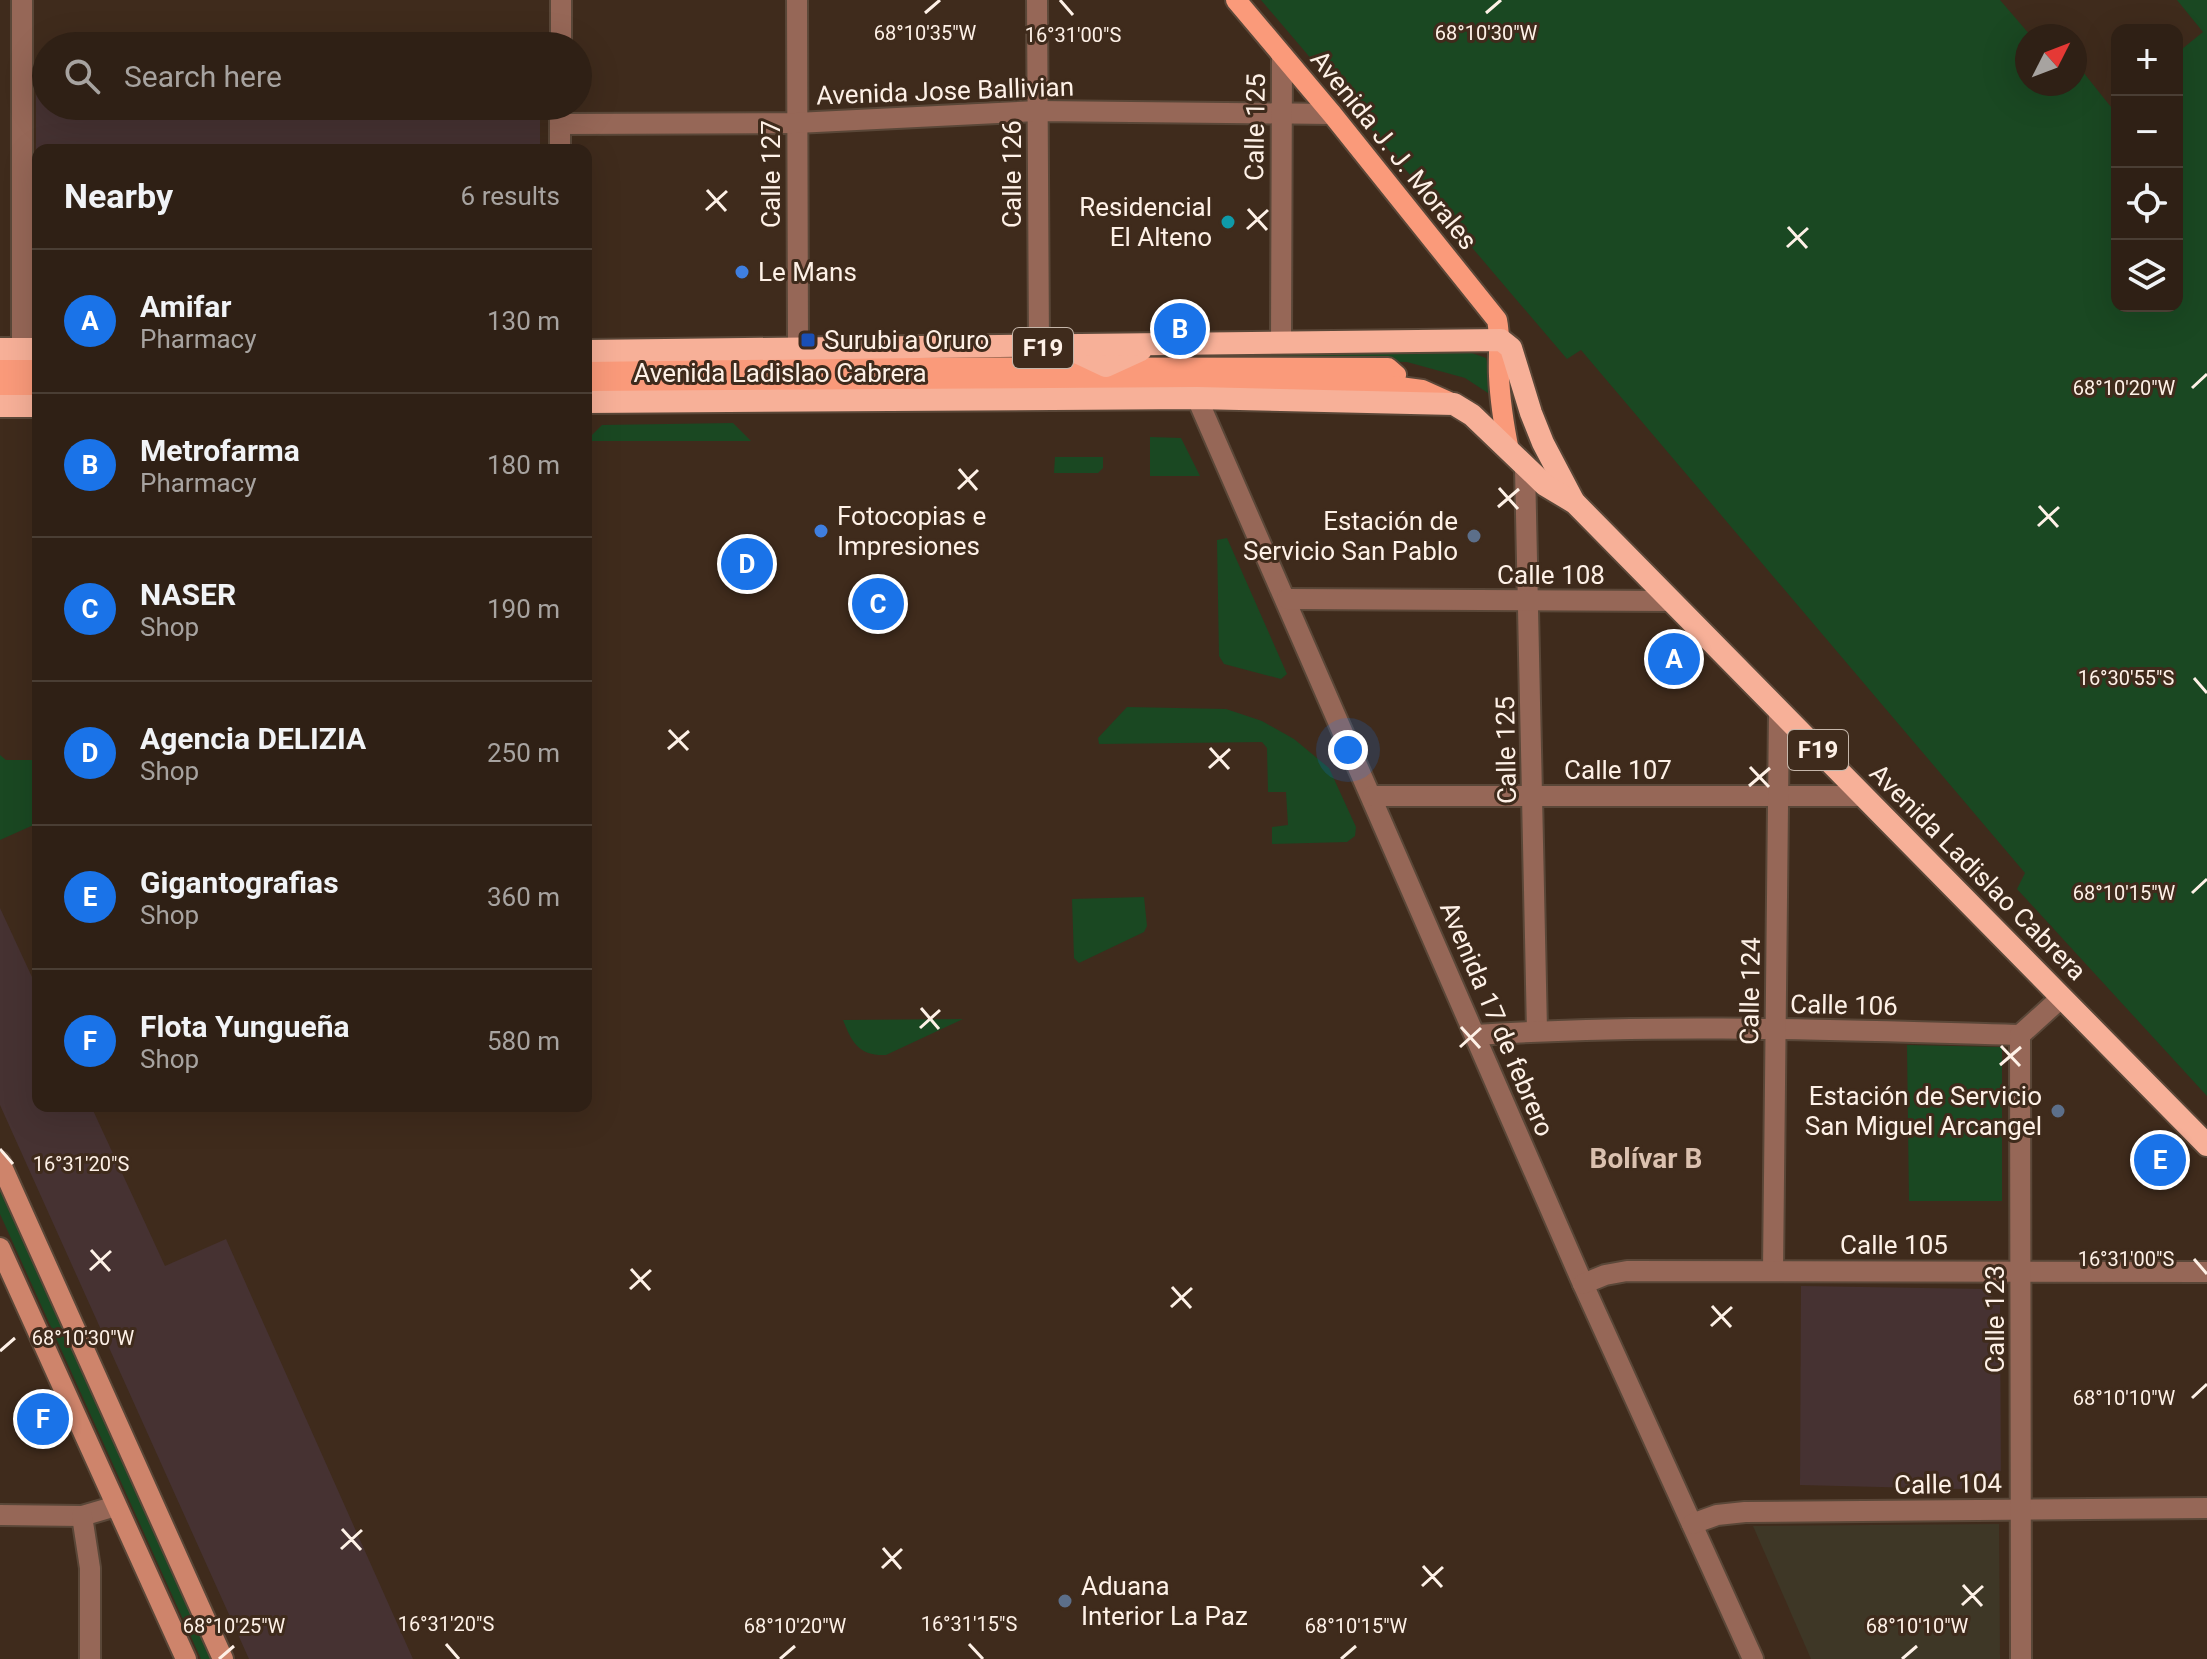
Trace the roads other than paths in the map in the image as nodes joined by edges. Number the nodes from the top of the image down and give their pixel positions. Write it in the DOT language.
graph roads {
  1 [pos="22,0"];
  2 [pos="561,0"];
  3 [pos="797,0"];
  4 [pos="1037,0"];
  5 [pos="1236,0"];
  6 [pos="561,32"];
  7 [pos="1282,55"];
  8 [pos="1038,111"];
  9 [pos="1280,112"];
  10 [pos="1332,114"];
  11 [pos="592,116"];
  12 [pos="560,120"];
  13 [pos="796,123"];
  14 [pos="560,144"];
  15 [pos="1501,340"];
  16 [pos="1281,343"];
  17 [pos="1153,345"];
  18 [pos="1066,347"];
  19 [pos="798,348"];
  20 [pos="1039,348"];
  21 [pos="20,349"];
  22 [pos="592,351"];
  23 [pos="1106,366"];
  24 [pos="592,367"];
  25 [pos="32,369"];
  26 [pos="0,370"];
  27 [pos="1390,377"];
  28 [pos="592,386"];
  29 [pos="0,388"];
  30 [pos="32,388"];
  31 [pos="1197,398"];
  32 [pos="592,402"];
  33 [pos="1454,404"];
  34 [pos="0,406"];
  35 [pos="32,406"];
  36 [pos="1517,459"];
  37 [pos="1575,503"];
  38 [pos="1287,599"];
  39 [pos="1529,601"];
  40 [pos="1672,601"];
  41 [pos="1779,711"];
  42 [pos="1778,795"];
  43 [pos="1372,796"];
  44 [pos="1532,796"];
  45 [pos="1863,796"];
  46 [pos="2062,997"];
  47 [pos="1776,1029"];
  48 [pos="1537,1031"];
  49 [pos="1476,1035"];
  50 [pos="2020,1035"];
  51 [pos="2207,1145"];
  52 [pos="0,1162"];
  53 [pos="2,1260"];
  54 [pos="2022,1270"];
  55 [pos="1773,1271"];
  56 [pos="2207,1272"];
  57 [pos="1583,1284"];
  58 [pos="116,1506"];
  59 [pos="2207,1508"];
  60 [pos="2021,1509"];
  61 [pos="0,1515"];
  62 [pos="82,1516"];
  63 [pos="1692,1524"];
  64 [pos="90,1659"];
  65 [pos="186,1659"];
  66 [pos="223,1659"];
  67 [pos="1753,1659"];
  68 [pos="2021,1659"];
  1 -- 21 [label="street"];
  2 -- 6 [label="street"];
  3 -- 13 [label="street, Calle 127"];
  4 -- 8 [label="street, Calle 126"];
  5 -- 7 [label="main road, Avenida J. J. Morales"];
  7 -- 9 [label="street, Calle 125"];
  7 -- 10 [label="main road, Avenida J. J. Morales"];
  8 -- 9 [label="street, Avenida Jose Ballivian"];
  8 -- 13 [label="street, Avenida Jose Ballivian"];
  8 -- 20 [label="street, Calle 126"];
  9 -- 10 [label="street, Avenida Jose Ballivian"];
  9 -- 16 [label="street, Calle 125"];
  10 -- 15 [label="main road, Avenida J. J. Morales"];
  11 -- 13 [label="street, Avenida Jose Ballivian"];
  12 -- 14 [label="street"];
  13 -- 19 [label="street, Calle 127"];
  15 -- 16 [label="highway, Avenida Ladislao Cabrera / F19"];
  15 -- 36 [label="main road"];
  15 -- 37 [label="highway, Avenida Ladislao Cabrera / F19"];
  16 -- 17 [label="highway, Avenida Ladislao Cabrera / F19"];
  17 -- 18 [label="highway, Avenida Ladislao Cabrera / F19"];
  17 -- 23 [label="highway"];
  18 -- 20 [label="highway, Avenida Ladislao Cabrera / F19"];
  18 -- 23 [label="highway"];
  19 -- 20 [label="highway, Avenida Ladislao Cabrera / F19"];
  19 -- 22 [label="highway, Avenida Ladislao Cabrera / F19"];
  23 -- 24 [label="main road, Avenida Ladislao Cabrera / F19"];
  23 -- 27 [label="main road, Avenida Ladislao Cabrera / F19"];
  25 -- 26 [label="main road"];
  27 -- 28 [label="main road, Avenida Ladislao Cabrera / F19"];
  27 -- 33 [label="main road, Avenida Ladislao Cabrera / F19"];
  29 -- 30 [label="main road"];
  31 -- 32 [label="highway, Avenida Ladislao Cabrera / F19"];
  31 -- 33 [label="highway, Avenida Ladislao Cabrera / F19"];
  31 -- 38 [label="street, Avenida 17 de febrero"];
  33 -- 36 [label="highway, Avenida Ladislao Cabrera / F19"];
  34 -- 35 [label="highway"];
  36 -- 37 [label="highway, Avenida Ladislao Cabrera / F19"];
  36 -- 39 [label="street, Calle 125"];
  37 -- 40 [label="highway, Avenida Ladislao Cabrera / F19"];
  38 -- 39 [label="street, Calle 108"];
  38 -- 43 [label="street, Avenida 17 de febrero"];
  39 -- 40 [label="street, Calle 108"];
  39 -- 44 [label="street, Calle 125"];
  40 -- 41 [label="highway, Avenida Ladislao Cabrera / F19"];
  41 -- 42 [label="street, Calle 124"];
  41 -- 45 [label="highway, Avenida Ladislao Cabrera / F19"];
  42 -- 44 [label="street, Calle 107"];
  42 -- 45 [label="street, Calle 107"];
  42 -- 47 [label="street, Calle 124"];
  43 -- 44 [label="street, Calle 107"];
  43 -- 49 [label="street, Avenida 17 de febrero"];
  44 -- 48 [label="street, Calle 125"];
  45 -- 46 [label="highway, Avenida Ladislao Cabrera / F19"];
  46 -- 50 [label="street"];
  46 -- 51 [label="highway, Avenida Ladislao Cabrera / F19"];
  47 -- 48 [label="street, Calle 106"];
  47 -- 50 [label="street, Calle 106"];
  47 -- 55 [label="street, Calle 124"];
  48 -- 49 [label="street, Calle 106"];
  49 -- 57 [label="street, Avenida 17 de febrero"];
  50 -- 54 [label="street, Calle 123"];
  52 -- 66 [label="main road"];
  53 -- 58 [label="main road"];
  54 -- 55 [label="street, Calle 105"];
  54 -- 56 [label="street, Calle 105"];
  54 -- 60 [label="street, Calle 123"];
  55 -- 57 [label="street, Calle 105"];
  57 -- 63 [label="street, Avenida 17 de febrero"];
  58 -- 62 [label="street"];
  58 -- 65 [label="main road"];
  59 -- 60 [label="street, Calle 104"];
  60 -- 63 [label="street, Calle 104"];
  60 -- 68 [label="street, Calle 123"];
  61 -- 62 [label="street"];
  62 -- 64 [label="street"];
  63 -- 67 [label="street, Avenida 17 de febrero"];
}
